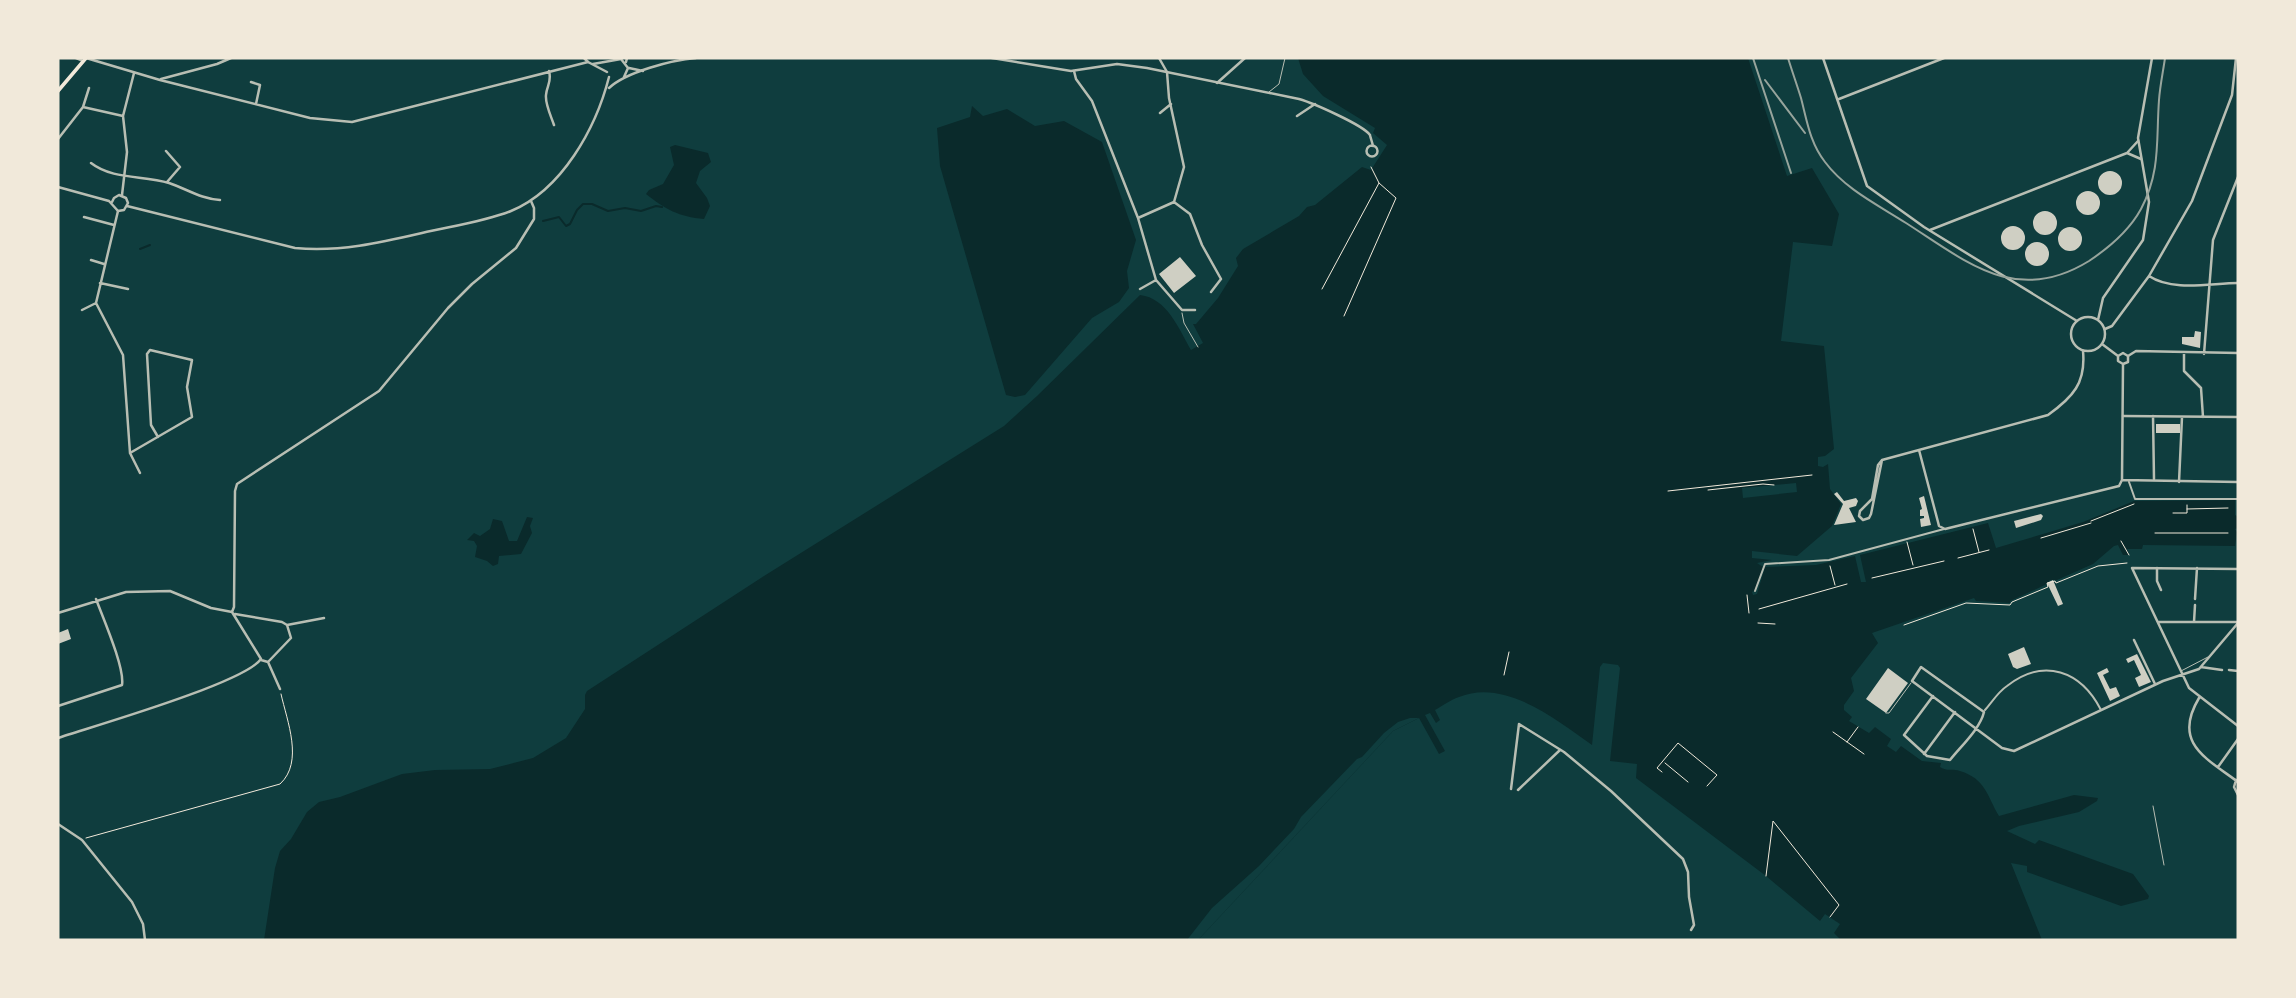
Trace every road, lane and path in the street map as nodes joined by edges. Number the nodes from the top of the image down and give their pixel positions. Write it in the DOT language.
graph roads {
  1 [pos="82,58"];
  2 [pos="231,58"];
  3 [pos="600,58"];
  4 [pos="617,58"];
  5 [pos="696,58"];
  6 [pos="992,58"];
  7 [pos="1159,58"];
  8 [pos="1245,58"];
  9 [pos="1285,58"];
  10 [pos="1824,58"];
  11 [pos="1944,58"];
  12 [pos="2152,58"];
  13 [pos="2236,58"];
  14 [pos="586,59"];
  15 [pos="626,60"];
  16 [pos="608,62"];
  17 [pos="593,64"];
  18 [pos="628,68"];
  19 [pos="549,71"];
  20 [pos="643,71"];
  21 [pos="1074,71"];
  22 [pos="607,72"];
  23 [pos="1167,72"];
  24 [pos="134,73"];
  25 [pos="609,77"];
  26 [pos="624,77"];
  27 [pos="160,80"];
  28 [pos="617,80"];
  29 [pos="251,82"];
  30 [pos="1217,83"];
  31 [pos="89,88"];
  32 [pos="607,90"];
  33 [pos="58,91"];
  34 [pos="1268,92"];
  35 [pos="2232,95"];
  36 [pos="2238,97"];
  37 [pos="1839,99"];
  38 [pos="256,104"];
  39 [pos="1171,104"];
  40 [pos="1315,104"];
  41 [pos="83,107"];
  42 [pos="1160,113"];
  43 [pos="123,116"];
  44 [pos="1297,116"];
  45 [pos="554,125"];
  46 [pos="58,139"];
  47 [pos="2138,141"];
  48 [pos="1373,146"];
  49 [pos="166,151"];
  50 [pos="2127,153"];
  51 [pos="2141,159"];
  52 [pos="91,163"];
  53 [pos="1371,167"];
  54 [pos="125,176"];
  55 [pos="2238,177"];
  56 [pos="167,182"];
  57 [pos="1379,183"];
  58 [pos="58,187"];
  59 [pos="122,195"];
  60 [pos="220,200"];
  61 [pos="531,201"];
  62 [pos="112,202"];
  63 [pos="1174,202"];
  64 [pos="127,206"];
  65 [pos="118,211"];
  66 [pos="84,217"];
  67 [pos="1138,218"];
  68 [pos="114,225"];
  69 [pos="1930,230"];
  70 [pos="91,260"];
  71 [pos="104,264"];
  72 [pos="2148,276"];
  73 [pos="1156,280"];
  74 [pos="100,283"];
  75 [pos="2238,283"];
  76 [pos="2209,284"];
  77 [pos="128,289"];
  78 [pos="1140,289"];
  79 [pos="1322,289"];
  80 [pos="1211,292"];
  81 [pos="96,303"];
  82 [pos="82,310"];
  83 [pos="1182,310"];
  84 [pos="1195,310"];
  85 [pos="1344,316"];
  86 [pos="2098,320"];
  87 [pos="2077,321"];
  88 [pos="2105,329"];
  89 [pos="2102,344"];
  90 [pos="1198,346"];
  91 [pos="2083,351"];
  92 [pos="2183,352"];
  93 [pos="2238,353"];
  94 [pos="2204,354"];
  95 [pos="2118,356"];
  96 [pos="2128,356"];
  97 [pos="2123,364"];
  98 [pos="2122,416"];
  99 [pos="2153,416"];
  100 [pos="2182,417"];
  101 [pos="2203,417"];
  102 [pos="2238,417"];
  103 [pos="158,437"];
  104 [pos="1919,450"];
  105 [pos="130,453"];
  106 [pos="1882,460"];
  107 [pos="140,473"];
  108 [pos="1812,475"];
  109 [pos="2122,480"];
  110 [pos="2128,481"];
  111 [pos="2154,481"];
  112 [pos="2179,482"];
  113 [pos="2238,482"];
  114 [pos="1774,485"];
  115 [pos="1707,490"];
  116 [pos="1668,491"];
  117 [pos="2238,499"];
  118 [pos="2138,502"];
  119 [pos="2187,503"];
  120 [pos="2228,508"];
  121 [pos="2187,509"];
  122 [pos="2173,513"];
  123 [pos="1972,524"];
  124 [pos="1945,528"];
  125 [pos="2155,533"];
  126 [pos="2228,533"];
  127 [pos="2041,538"];
  128 [pos="1907,540"];
  129 [pos="2116,541"];
  130 [pos="2121,541"];
  131 [pos="2128,541"];
  132 [pos="1989,550"];
  133 [pos="1979,552"];
  134 [pos="2129,555"];
  135 [pos="1958,558"];
  136 [pos="1829,560"];
  137 [pos="1944,561"];
  138 [pos="2127,563"];
  139 [pos="1913,568"];
  140 [pos="2157,568"];
  141 [pos="2197,568"];
  142 [pos="2238,569"];
  143 [pos="1871,578"];
  144 [pos="1847,584"];
  145 [pos="1836,587"];
  146 [pos="2161,590"];
  147 [pos="1755,592"];
  148 [pos="1747,595"];
  149 [pos="96,599"];
  150 [pos="2195,599"];
  151 [pos="2195,605"];
  152 [pos="1759,609"];
  153 [pos="1749,612"];
  154 [pos="58,613"];
  155 [pos="234,613"];
  156 [pos="324,618"];
  157 [pos="1758,622"];
  158 [pos="2157,622"];
  159 [pos="2194,622"];
  160 [pos="2238,622"];
  161 [pos="1775,624"];
  162 [pos="287,625"];
  163 [pos="1905,625"];
  164 [pos="2134,640"];
  165 [pos="1509,652"];
  166 [pos="2210,656"];
  167 [pos="261,660"];
  168 [pos="268,662"];
  169 [pos="2201,667"];
  170 [pos="2222,670"];
  171 [pos="2229,670"];
  172 [pos="2181,671"];
  173 [pos="2238,671"];
  174 [pos="1504,675"];
  175 [pos="2183,676"];
  176 [pos="1910,679"];
  177 [pos="2155,685"];
  178 [pos="280,689"];
  179 [pos="1933,696"];
  180 [pos="2199,698"];
  181 [pos="58,706"];
  182 [pos="2102,711"];
  183 [pos="1955,712"];
  184 [pos="1984,712"];
  185 [pos="1886,713"];
  186 [pos="2238,726"];
  187 [pos="1858,727"];
  188 [pos="1976,727"];
  189 [pos="1833,732"];
  190 [pos="58,738"];
  191 [pos="2238,740"];
  192 [pos="1847,742"];
  193 [pos="1560,750"];
  194 [pos="1864,754"];
  195 [pos="1924,754"];
  196 [pos="1663,761"];
  197 [pos="2218,767"];
  198 [pos="1662,772"];
  199 [pos="2237,781"];
  200 [pos="1688,782"];
  201 [pos="1707,786"];
  202 [pos="1511,789"];
  203 [pos="1518,790"];
  204 [pos="2238,795"];
  205 [pos="2153,806"];
  206 [pos="58,824"];
  207 [pos="82,840"];
  208 [pos="2164,865"];
  209 [pos="1766,876"];
  210 [pos="1830,917"];
  211 [pos="1691,930"];
  212 [pos="145,940"];
  1 -- 24 [label="street"];
  1 -- 33 [label="main road"];
  2 -- 27 [label="street"];
  3 -- 14 [label="lane"];
  4 -- 15 [label="street"];
  4 -- 16 [label="street"];
  5 -- 20 [label="street"];
  6 -- 21 [label="street"];
  7 -- 23 [label="street"];
  8 -- 30 [label="street"];
  9 -- 34 [label="lane"];
  10 -- 37 [label="street"];
  11 -- 37 [label="street"];
  12 -- 47 [label="street"];
  13 -- 35 [label="street"];
  14 -- 17 [label="street"];
  14 -- 19 [label="street"];
  15 -- 18 [label="street"];
  16 -- 17 [label="street"];
  16 -- 22 [label="street"];
  17 -- 22 [label="street"];
  18 -- 20 [label="street"];
  18 -- 26 [label="street"];
  19 -- 38 [label="street"];
  19 -- 45 [label="street"];
  20 -- 26 [label="street"];
  21 -- 23 [label="street"];
  21 -- 67 [label="street"];
  22 -- 25 [label="street"];
  23 -- 30 [label="street"];
  23 -- 39 [label="street"];
  24 -- 27 [label="street"];
  24 -- 43 [label="street"];
  25 -- 28 [label="street"];
  25 -- 32 [label="street"];
  26 -- 28 [label="street"];
  27 -- 38 [label="street"];
  28 -- 32 [label="street"];
  29 -- 38 [label="street"];
  30 -- 34 [label="street"];
  31 -- 41 [label="street"];
  32 -- 61 [label="street"];
  34 -- 40 [label="street"];
  35 -- 36 [label="street"];
  35 -- 72 [label="street"];
  37 -- 69 [label="street"];
  39 -- 42 [label="street"];
  39 -- 63 [label="street"];
  40 -- 44 [label="street"];
  40 -- 48 [label="street"];
  41 -- 43 [label="street"];
  41 -- 46 [label="street"];
  43 -- 54 [label="street"];
  47 -- 50 [label="street"];
  47 -- 51 [label="street"];
  49 -- 56 [label="street"];
  50 -- 51 [label="street"];
  50 -- 69 [label="street"];
  51 -- 86 [label="street"];
  52 -- 54 [label="street"];
  53 -- 57 [label="path"];
  54 -- 56 [label="street"];
  54 -- 59 [label="street"];
  55 -- 76 [label="street"];
  56 -- 60 [label="street"];
  57 -- 79 [label="path"];
  57 -- 85 [label="path"];
  58 -- 62 [label="street"];
  59 -- 62 [label="street"];
  59 -- 64 [label="street"];
  61 -- 64 [label="street"];
  61 -- 155 [label="street"];
  62 -- 65 [label="street"];
  63 -- 67 [label="street"];
  63 -- 80 [label="street"];
  64 -- 65 [label="street"];
  65 -- 68 [label="street"];
  66 -- 68 [label="street"];
  67 -- 73 [label="street"];
  68 -- 71 [label="street"];
  69 -- 87 [label="street"];
  70 -- 71 [label="street"];
  71 -- 74 [label="street"];
  72 -- 76 [label="street"];
  72 -- 88 [label="street"];
  73 -- 78 [label="street"];
  73 -- 83 [label="street"];
  74 -- 77 [label="street"];
  74 -- 81 [label="street"];
  75 -- 76 [label="street"];
  76 -- 94 [label="street"];
  81 -- 82 [label="street"];
  81 -- 105 [label="street"];
  83 -- 84 [label="street"];
  83 -- 90 [label="lane"];
  86 -- 87 [label="street"];
  86 -- 88 [label="street"];
  87 -- 91 [label="street"];
  88 -- 89 [label="street"];
  89 -- 91 [label="street"];
  89 -- 95 [label="street"];
  91 -- 104 [label="street"];
  92 -- 94 [label="street"];
  92 -- 96 [label="street"];
  92 -- 101 [label="street"];
  93 -- 94 [label="street"];
  95 -- 96 [label="street"];
  95 -- 97 [label="street"];
  96 -- 97 [label="street"];
  97 -- 98 [label="street"];
  98 -- 99 [label="street"];
  98 -- 109 [label="street"];
  99 -- 100 [label="street"];
  99 -- 111 [label="street"];
  100 -- 101 [label="street"];
  100 -- 112 [label="street"];
  101 -- 102 [label="street"];
  103 -- 103 [label="street"];
  103 -- 105 [label="street"];
  104 -- 106 [label="street"];
  104 -- 124 [label="street"];
  105 -- 107 [label="street"];
  106 -- 106 [label="street"];
  108 -- 116 [label="path"];
  109 -- 110 [label="street"];
  109 -- 123 [label="street"];
  110 -- 111 [label="street"];
  110 -- 117 [label="street"];
  111 -- 112 [label="street"];
  112 -- 113 [label="street"];
  114 -- 115 [label="path"];
  118 -- 127 [label="path"];
  119 -- 121 [label="path"];
  120 -- 121 [label="path"];
  121 -- 122 [label="path"];
  123 -- 124 [label="street"];
  123 -- 133 [label="path"];
  124 -- 128 [label="street"];
  125 -- 126 [label="path"];
  128 -- 136 [label="street"];
  128 -- 139 [label="path"];
  129 -- 130 [label="path"];
  130 -- 131 [label="path"];
  130 -- 134 [label="path"];
  132 -- 133 [label="path"];
  133 -- 135 [label="path"];
  136 -- 145 [label="path"];
  136 -- 147 [label="street"];
  137 -- 139 [label="path"];
  138 -- 163 [label="path"];
  139 -- 143 [label="path"];
  140 -- 141 [label="street"];
  140 -- 146 [label="street"];
  140 -- 158 [label="street"];
  141 -- 142 [label="street"];
  141 -- 150 [label="street"];
  144 -- 145 [label="path"];
  145 -- 152 [label="path"];
  148 -- 153 [label="path"];
  149 -- 154 [label="street"];
  149 -- 155 [label="street"];
  149 -- 181 [label="street"];
  151 -- 159 [label="street"];
  155 -- 162 [label="street"];
  155 -- 167 [label="street"];
  156 -- 162 [label="street"];
  157 -- 161 [label="path"];
  158 -- 159 [label="street"];
  158 -- 172 [label="street"];
  159 -- 160 [label="street"];
  160 -- 166 [label="street"];
  162 -- 168 [label="street"];
  164 -- 177 [label="street"];
  165 -- 174 [label="path"];
  166 -- 169 [label="street"];
  166 -- 172 [label="lane"];
  167 -- 168 [label="street"];
  167 -- 190 [label="street"];
  168 -- 178 [label="street"];
  169 -- 170 [label="street"];
  169 -- 175 [label="street"];
  171 -- 173 [label="street"];
  172 -- 175 [label="street"];
  175 -- 177 [label="street"];
  175 -- 180 [label="street"];
  176 -- 179 [label="street"];
  176 -- 184 [label="street"];
  176 -- 185 [label="lane"];
  177 -- 182 [label="street"];
  178 -- 207 [label="path"];
  179 -- 183 [label="street"];
  179 -- 195 [label="street"];
  180 -- 186 [label="street"];
  180 -- 197 [label="street"];
  182 -- 184 [label="street"];
  182 -- 188 [label="street"];
  183 -- 188 [label="street"];
  183 -- 195 [label="street"];
  184 -- 188 [label="street"];
  187 -- 192 [label="path"];
  188 -- 195 [label="street"];
  189 -- 192 [label="path"];
  191 -- 197 [label="street"];
  192 -- 194 [label="path"];
  193 -- 202 [label="street"];
  193 -- 203 [label="street"];
  193 -- 211 [label="street"];
  196 -- 198 [label="path"];
  196 -- 200 [label="path"];
  196 -- 201 [label="path"];
  197 -- 199 [label="street"];
  199 -- 204 [label="street"];
  205 -- 208 [label="lane"];
  206 -- 207 [label="street"];
  207 -- 212 [label="street"];
  209 -- 210 [label="path"];
}
